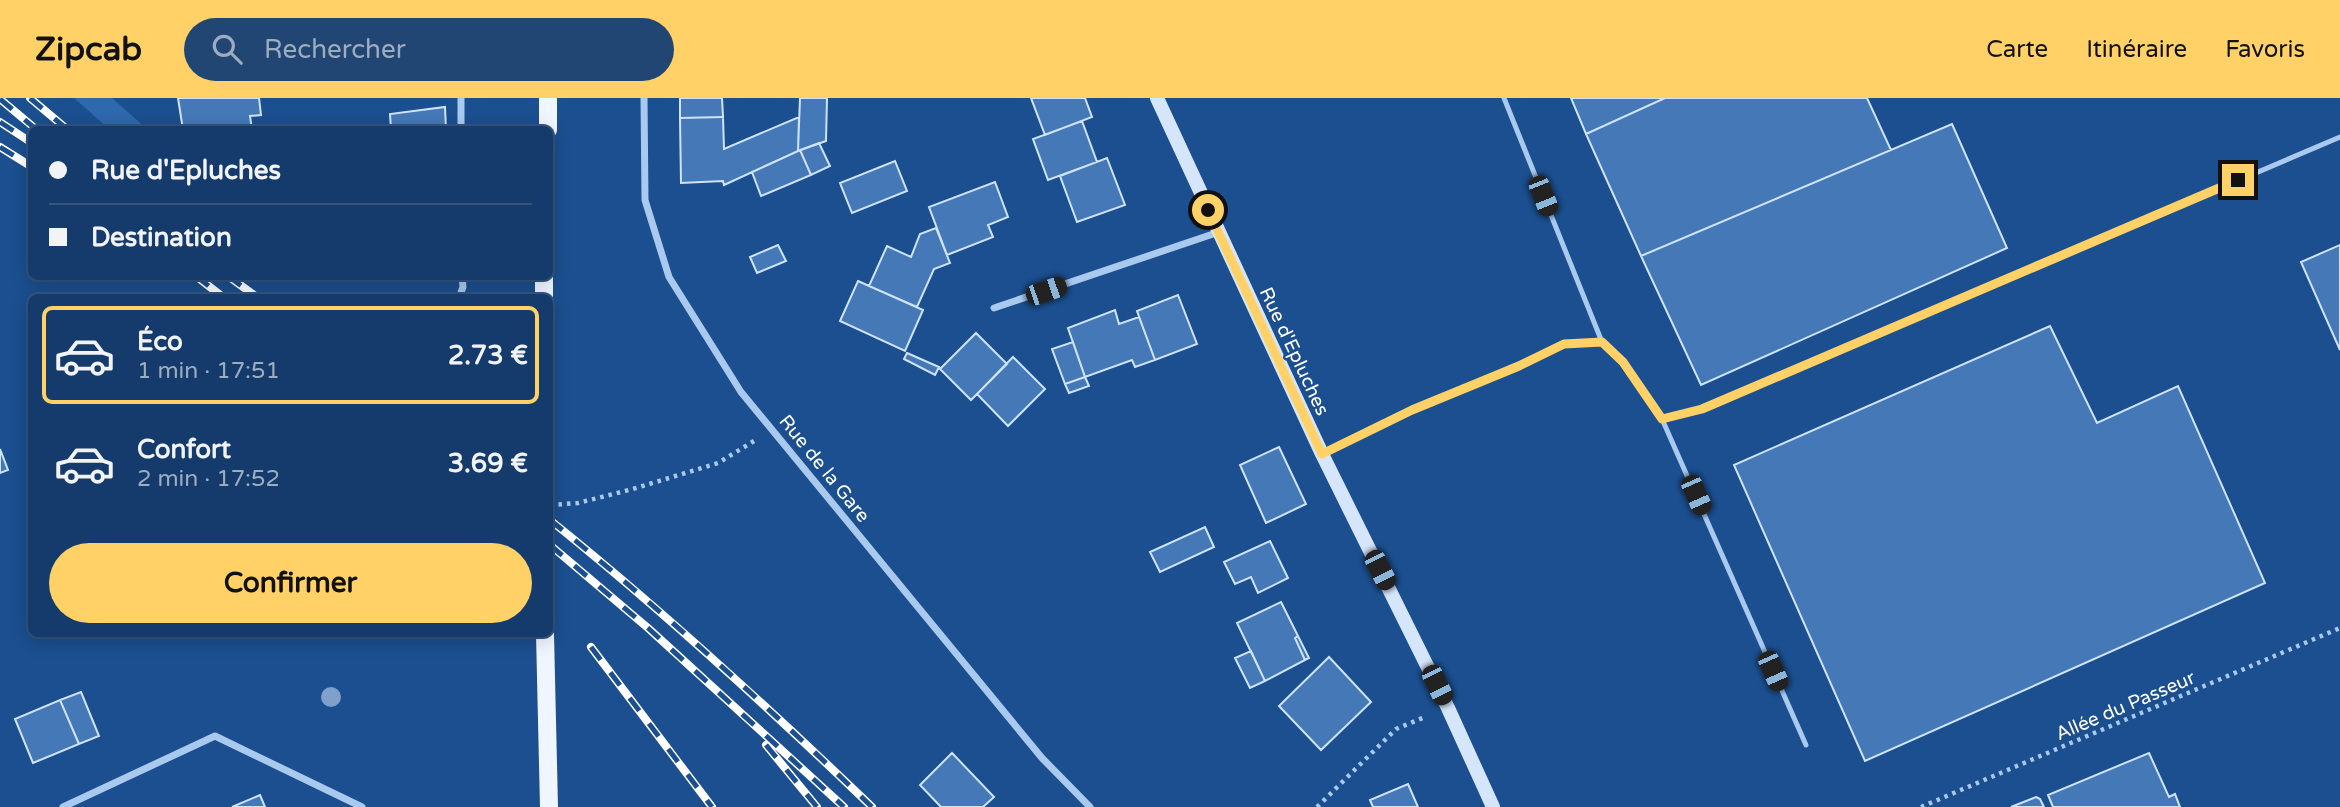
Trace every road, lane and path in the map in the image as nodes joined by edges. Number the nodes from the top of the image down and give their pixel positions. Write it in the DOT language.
graph roads {
  1 [pos="461,98"];
  2 [pos="548,98"];
  3 [pos="644,98"];
  4 [pos="1157,98"];
  5 [pos="1504,98"];
  6 [pos="461,126"];
  7 [pos="548,126"];
  8 [pos="2340,137"];
  9 [pos="1219,232"];
  10 [pos="994,309"];
  11 [pos="1602,342"];
  12 [pos="1662,419"];
  13 [pos="773,430"];
  14 [pos="1322,454"];
  15 [pos="553,505"];
  16 [pos="2340,628"];
  17 [pos="545,637"];
  18 [pos="1448,708"];
  19 [pos="1807,746"];
  20 [pos="64,807"];
  21 [pos="362,807"];
  22 [pos="550,807"];
  23 [pos="1090,807"];
  24 [pos="1317,807"];
  25 [pos="1493,807"];
  26 [pos="1921,807"];
  1 -- 6 [label="street"];
  2 -- 7 [label="main road"];
  3 -- 13 [label="street, Rue de la Gare"];
  4 -- 9 [label="street, Rue d'Epluches"];
  5 -- 11 [label="lane"];
  8 -- 12 [label="lane"];
  9 -- 10 [label="street"];
  9 -- 14 [label="street, Rue d'Epluches"];
  11 -- 12 [label="lane"];
  11 -- 14 [label="lane"];
  12 -- 19 [label="lane"];
  13 -- 15 [label="path"];
  13 -- 23 [label="street, Rue de la Gare"];
  14 -- 18 [label="street, Rue d'Epluches"];
  16 -- 26 [label="path, Allée du Passeur"];
  17 -- 22 [label="main road"];
  18 -- 24 [label="path"];
  18 -- 25 [label="street, Rue d'Epluches"];
  20 -- 21 [label="street"];
}
